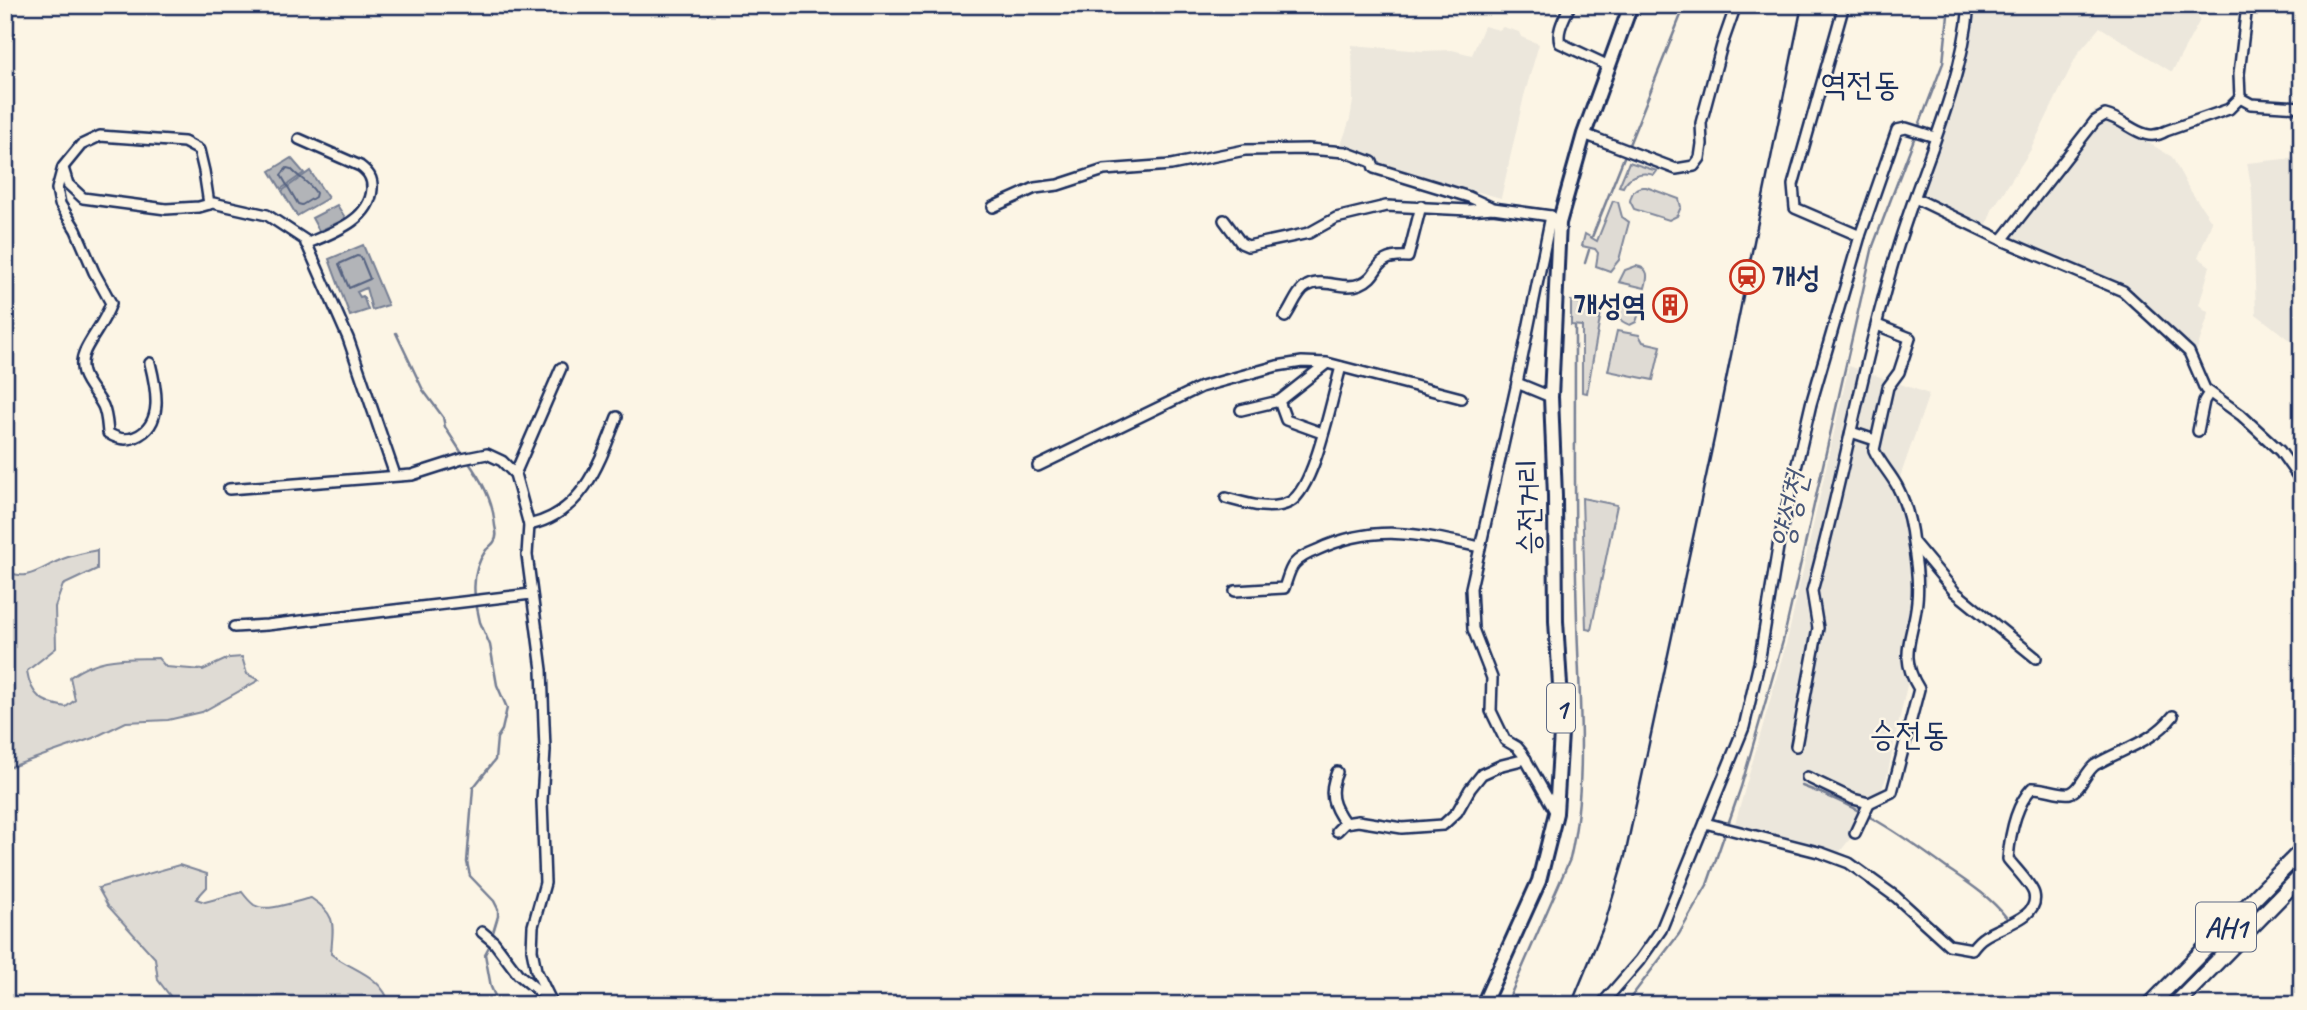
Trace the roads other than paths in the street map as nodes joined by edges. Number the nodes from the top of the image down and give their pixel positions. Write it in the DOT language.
graph roads {
  1 [pos="1570,5"];
  2 [pos="1631,5"];
  3 [pos="1736,5"];
  4 [pos="1844,5"];
  5 [pos="1969,5"];
  6 [pos="2247,5"];
  7 [pos="1608,65"];
  8 [pos="2240,97"];
  9 [pos="2302,107"];
  10 [pos="1584,134"];
  11 [pos="1931,135"];
  12 [pos="299,139"];
  13 [pos="63,167"];
  14 [pos="1916,198"];
  15 [pos="209,204"];
  16 [pos="1421,206"];
  17 [pos="993,207"];
  18 [pos="1493,208"];
  19 [pos="1555,219"];
  20 [pos="1224,220"];
  21 [pos="1860,236"];
  22 [pos="2002,240"];
  23 [pos="306,244"];
  24 [pos="1285,317"];
  25 [pos="1877,324"];
  26 [pos="150,363"];
  27 [pos="1326,363"];
  28 [pos="1340,367"];
  29 [pos="561,368"];
  30 [pos="1517,383"];
  31 [pos="2209,393"];
  32 [pos="1551,397"];
  33 [pos="1461,398"];
  34 [pos="1279,401"];
  35 [pos="1241,410"];
  36 [pos="617,417"];
  37 [pos="2198,431"];
  38 [pos="1851,432"];
  39 [pos="1322,433"];
  40 [pos="1875,440"];
  41 [pos="1038,466"];
  42 [pos="515,474"];
  43 [pos="395,475"];
  44 [pos="2302,482"];
  45 [pos="229,489"];
  46 [pos="1226,498"];
  47 [pos="529,526"];
  48 [pos="1913,543"];
  49 [pos="1480,547"];
  50 [pos="1235,590"];
  51 [pos="531,593"];
  52 [pos="234,627"];
  53 [pos="2036,658"];
  54 [pos="2173,716"];
  55 [pos="1796,746"];
  56 [pos="1526,760"];
  57 [pos="1337,772"];
  58 [pos="1807,777"];
  59 [pos="1868,805"];
  60 [pos="1556,813"];
  61 [pos="1705,822"];
  62 [pos="1345,823"];
  63 [pos="1336,831"];
  64 [pos="1855,832"];
  65 [pos="2302,850"];
  66 [pos="2302,875"];
  67 [pos="488,937"];
  68 [pos="551,1002"];
  69 [pos="1483,1005"];
  70 [pos="1601,1005"];
  71 [pos="2150,1005"];
  72 [pos="2175,1005"];
  1 -- 7 [label="street"];
  2 -- 7 [label="main road, 승전거리 / 1"];
  3 -- 10 [label="street"];
  4 -- 21 [label="street"];
  5 -- 11 [label="street"];
  6 -- 8 [label="street"];
  7 -- 10 [label="main road, 승전거리 / 1"];
  8 -- 9 [label="street"];
  8 -- 22 [label="street"];
  10 -- 19 [label="main road, 승전거리 / 1"];
  11 -- 14 [label="street"];
  11 -- 21 [label="street"];
  12 -- 23 [label="street"];
  13 -- 15 [label="street"];
  13 -- 15 [label="street"];
  13 -- 26 [label="street"];
  14 -- 22 [label="street"];
  14 -- 25 [label="street"];
  15 -- 23 [label="street"];
  16 -- 18 [label="street"];
  16 -- 20 [label="street"];
  16 -- 24 [label="street"];
  17 -- 18 [label="street"];
  18 -- 19 [label="street"];
  19 -- 30 [label="street"];
  19 -- 32 [label="main road, 승전거리 / 1"];
  21 -- 61 [label="street"];
  22 -- 31 [label="street"];
  23 -- 43 [label="street"];
  25 -- 38 [label="street"];
  25 -- 40 [label="street"];
  27 -- 28 [label="street"];
  27 -- 34 [label="street"];
  27 -- 41 [label="street"];
  28 -- 33 [label="street"];
  28 -- 39 [label="street"];
  29 -- 42 [label="street"];
  30 -- 32 [label="street"];
  30 -- 49 [label="street"];
  31 -- 37 [label="street"];
  31 -- 44 [label="street"];
  32 -- 60 [label="main road, 승전거리 / 1"];
  34 -- 35 [label="street"];
  34 -- 39 [label="street"];
  36 -- 47 [label="street"];
  38 -- 40 [label="street"];
  38 -- 55 [label="street"];
  39 -- 46 [label="street"];
  40 -- 48 [label="street"];
  42 -- 43 [label="street"];
  42 -- 47 [label="street"];
  43 -- 45 [label="street"];
  47 -- 51 [label="street"];
  48 -- 53 [label="street"];
  48 -- 59 [label="street"];
  49 -- 50 [label="street"];
  49 -- 56 [label="street"];
  51 -- 52 [label="street"];
  51 -- 68 [label="street"];
  54 -- 61 [label="street"];
  56 -- 60 [label="street"];
  56 -- 62 [label="street"];
  57 -- 62 [label="street"];
  58 -- 59 [label="street"];
  59 -- 64 [label="street"];
  60 -- 69 [label="main road, 승전거리 / 1"];
  61 -- 70 [label="street"];
  62 -- 63 [label="street"];
  65 -- 71 [label="highway, AH1"];
  66 -- 72 [label="highway, AH1"];
  67 -- 68 [label="street"];
}
